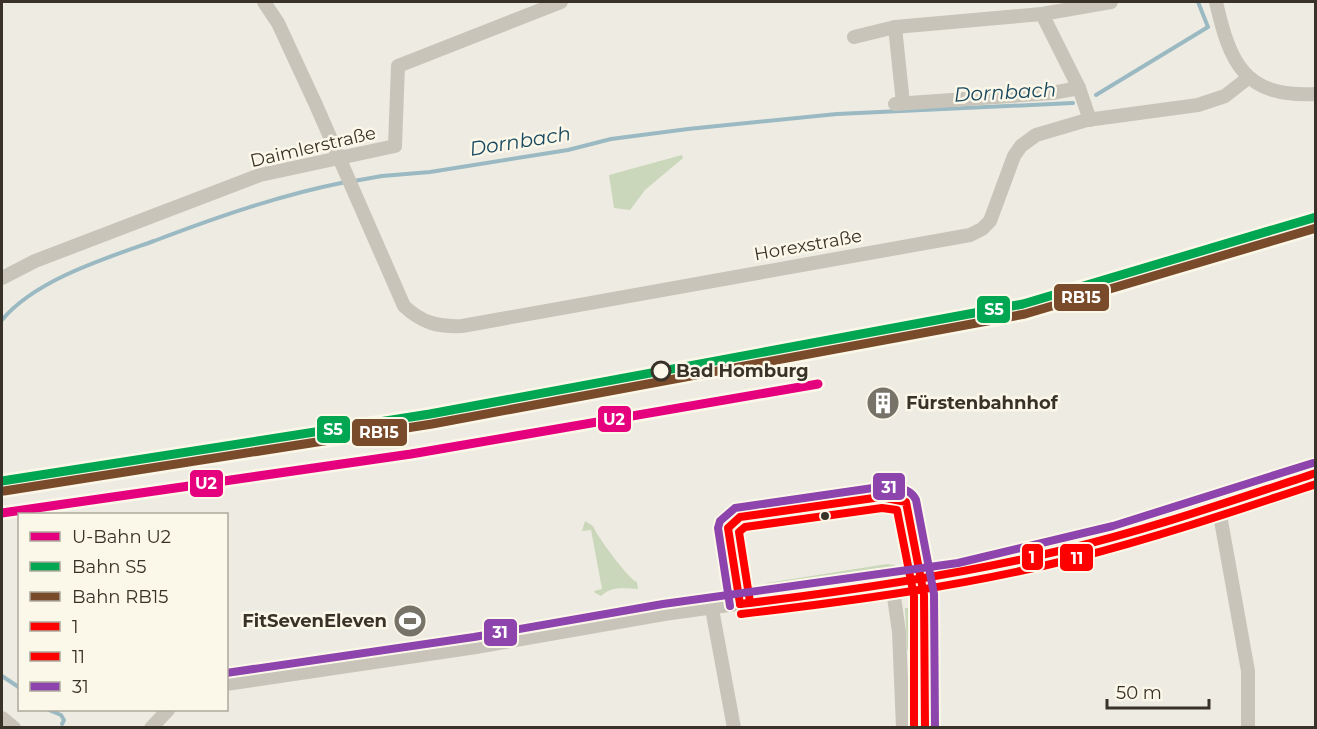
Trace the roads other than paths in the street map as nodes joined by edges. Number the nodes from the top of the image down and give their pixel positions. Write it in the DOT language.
graph roads {
  1 [pos="264,2"];
  2 [pos="561,2"];
  3 [pos="1111,2"];
  4 [pos="1216,2"];
  5 [pos="1042,14"];
  6 [pos="895,27"];
  7 [pos="854,37"];
  8 [pos="1248,78"];
  9 [pos="1079,88"];
  10 [pos="1316,94"];
  11 [pos="1090,120"];
  12 [pos="339,158"];
  13 [pos="2,278"];
  14 [pos="1316,473"];
  15 [pos="1218,504"];
  16 [pos="922,579"];
  17 [pos="892,583"];
  18 [pos="712,609"];
  19 [pos="925,655"];
  20 [pos="900,659"];
  21 [pos="228,684"];
  22 [pos="167,711"];
  23 [pos="2,718"];
  24 [pos="14,728"];
  25 [pos="151,728"];
  26 [pos="734,728"];
  27 [pos="903,728"];
  28 [pos="925,728"];
  29 [pos="1248,728"];
  1 -- 12 [label="street, Horexstraße"];
  2 -- 12 [label="street, Daimlerstraße"];
  3 -- 5 [label="street"];
  4 -- 8 [label="street"];
  5 -- 6 [label="street"];
  5 -- 9 [label="street"];
  6 -- 7 [label="street"];
  6 -- 9 [label="street"];
  8 -- 10 [label="street"];
  8 -- 11 [label="street, Horexstraße"];
  9 -- 11 [label="street"];
  11 -- 12 [label="street, Horexstraße"];
  12 -- 13 [label="street, Daimlerstraße"];
  14 -- 15 [label="street"];
  15 -- 16 [label="street"];
  15 -- 29 [label="street"];
  16 -- 17 [label="street"];
  16 -- 19 [label="street"];
  17 -- 18 [label="street"];
  17 -- 20 [label="street"];
  18 -- 21 [label="street"];
  18 -- 26 [label="street"];
  19 -- 20 [label="street"];
  19 -- 28 [label="street"];
  20 -- 27 [label="street"];
  22 -- 25 [label="street"];
  23 -- 24 [label="street"];
}
